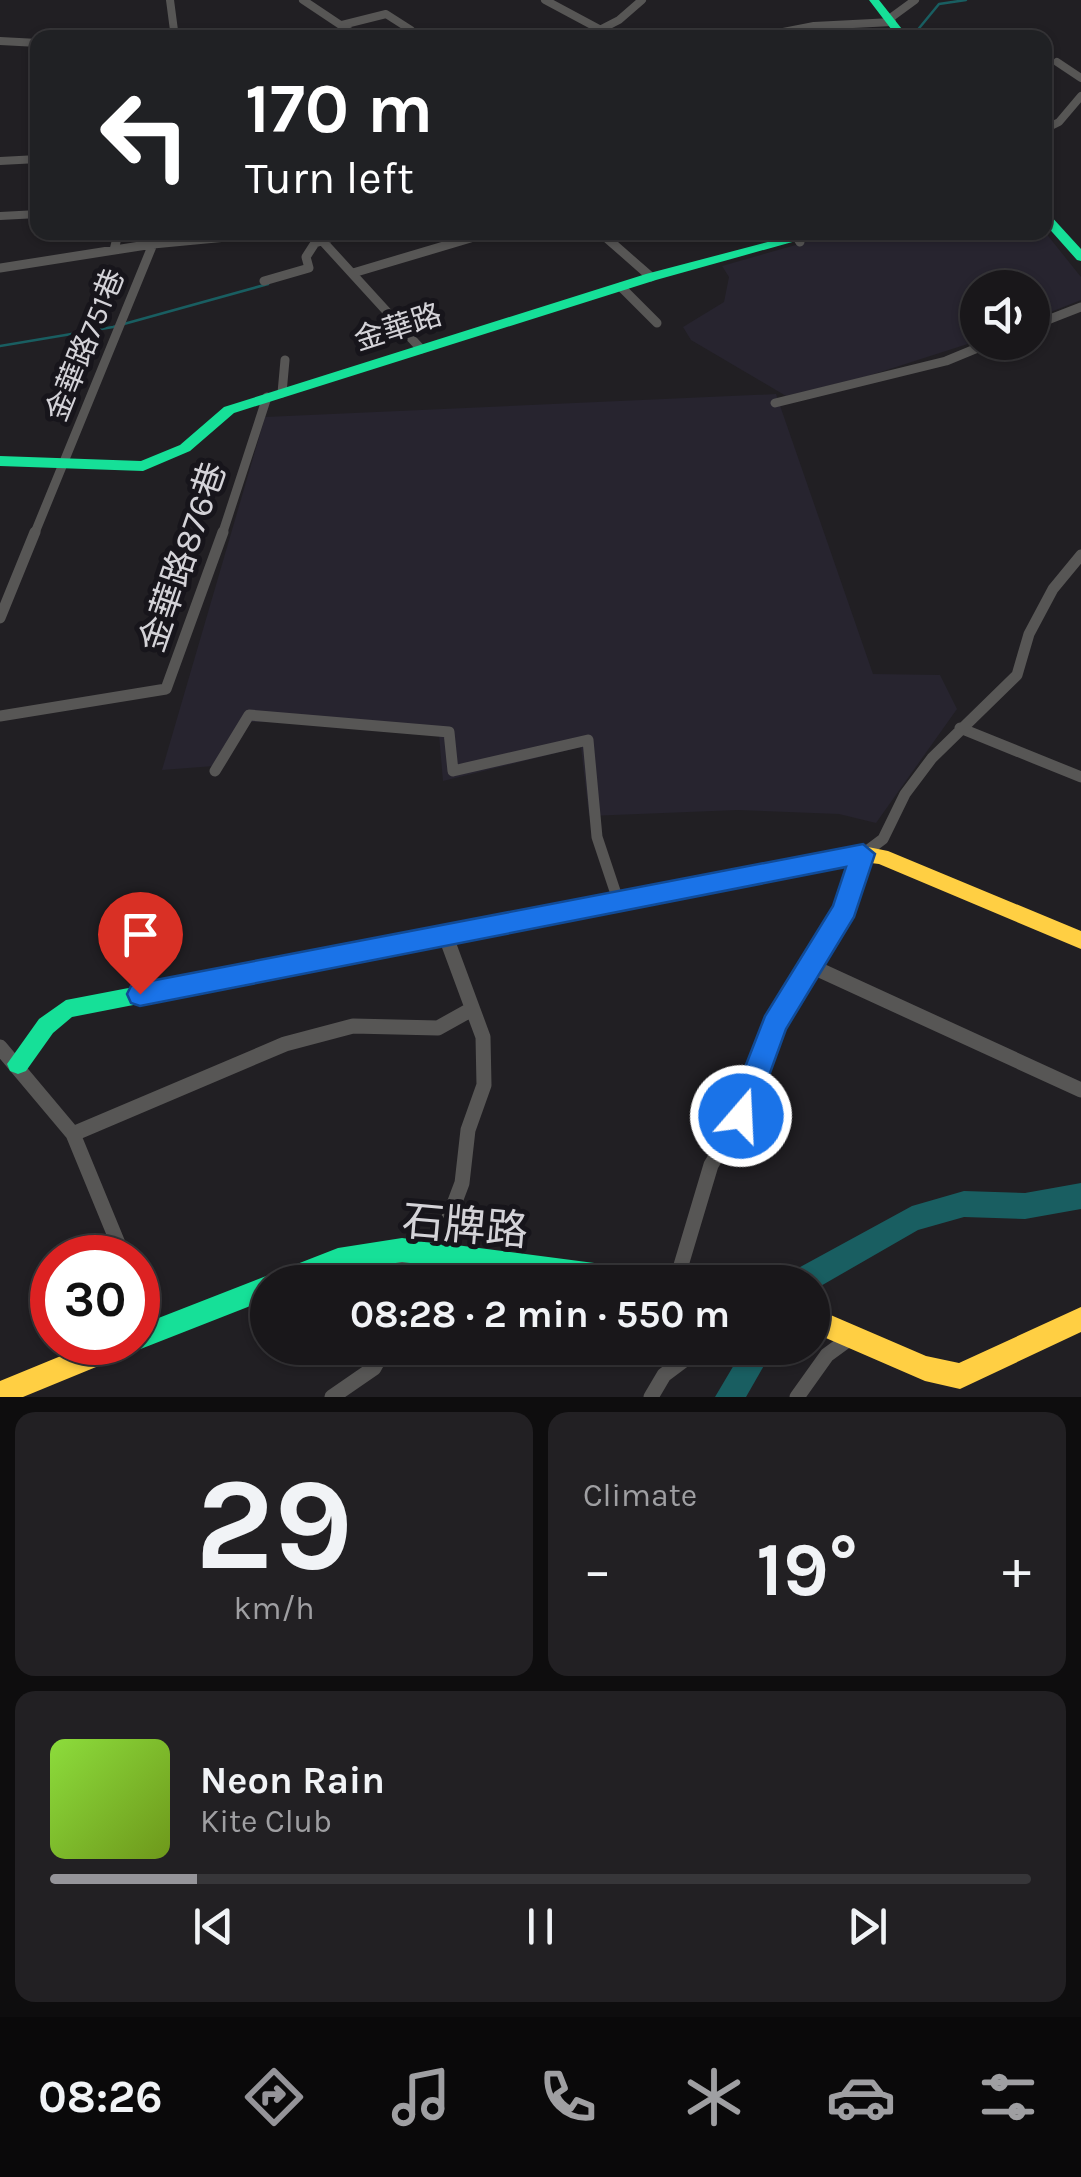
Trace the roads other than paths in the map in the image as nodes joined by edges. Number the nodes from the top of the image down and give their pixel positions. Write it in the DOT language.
graph roads {
  1 [pos="170,0"];
  2 [pos="302,0"];
  3 [pos="545,0"];
  4 [pos="642,0"];
  5 [pos="874,0"];
  6 [pos="915,0"];
  7 [pos="342,25"];
  8 [pos="895,26"];
  9 [pos="175,30"];
  10 [pos="349,30"];
  11 [pos="411,30"];
  12 [pos="600,30"];
  13 [pos="793,30"];
  14 [pos="0,41"];
  15 [pos="30,43"];
  16 [pos="1057,62"];
  17 [pos="1081,78"];
  18 [pos="1081,96"];
  19 [pos="1052,125"];
  20 [pos="30,159"];
  21 [pos="0,161"];
  22 [pos="30,214"];
  23 [pos="0,216"];
  24 [pos="1052,225"];
  25 [pos="116,240"];
  26 [pos="193,240"];
  27 [pos="330,240"];
  28 [pos="462,240"];
  29 [pos="609,240"];
  30 [pos="786,240"];
  31 [pos="326,242"];
  32 [pos="153,244"];
  33 [pos="114,250"];
  34 [pos="1081,257"];
  35 [pos="0,268"];
  36 [pos="352,273"];
  37 [pos="652,278"];
  38 [pos="264,281"];
  39 [pos="621,286"];
  40 [pos="1081,307"];
  41 [pos="1050,319"];
  42 [pos="657,323"];
  43 [pos="421,348"];
  44 [pos="960,355"];
  45 [pos="285,360"];
  46 [pos="274,395"];
  47 [pos="775,403"];
  48 [pos="0,461"];
  49 [pos="63,465"];
  50 [pos="1081,555"];
  51 [pos="0,618"];
  52 [pos="0,716"];
  53 [pos="960,728"];
  54 [pos="214,771"];
  55 [pos="1081,777"];
  56 [pos="863,854"];
  57 [pos="618,900"];
  58 [pos="446,937"];
  59 [pos="1081,940"];
  60 [pos="813,967"];
  61 [pos="472,1010"];
  62 [pos="0,1047"];
  63 [pos="18,1064"];
  64 [pos="1081,1090"];
  65 [pos="74,1134"];
  66 [pos="115,1235"];
  67 [pos="402,1250"];
  68 [pos="436,1252"];
  69 [pos="325,1265"];
  70 [pos="403,1265"];
  71 [pos="528,1265"];
  72 [pos="681,1265"];
  73 [pos="250,1294"];
  74 [pos="1081,1319"];
  75 [pos="830,1326"];
  76 [pos="160,1329"];
  77 [pos="853,1336"];
  78 [pos="70,1365"];
  79 [pos="376,1365"];
  80 [pos="677,1365"];
  81 [pos="0,1394"];
  82 [pos="332,1397"];
  83 [pos="651,1397"];
  84 [pos="797,1397"];
  1 -- 9 [label="street"];
  2 -- 7 [label="street"];
  3 -- 12 [label="street"];
  4 -- 12 [label="street"];
  5 -- 8 [label="street"];
  6 -- 8 [label="street"];
  7 -- 10 [label="street"];
  7 -- 11 [label="street"];
  8 -- 13 [label="street"];
  14 -- 15 [label="street"];
  16 -- 17 [label="street"];
  18 -- 19 [label="street"];
  20 -- 21 [label="street"];
  22 -- 23 [label="street"];
  24 -- 34 [label="street"];
  25 -- 33 [label="street"];
  26 -- 32 [label="street"];
  27 -- 31 [label="street"];
  28 -- 36 [label="street"];
  29 -- 37 [label="street"];
  30 -- 37 [label="street, 金華路"];
  31 -- 36 [label="street"];
  31 -- 38 [label="street"];
  32 -- 33 [label="street"];
  32 -- 49 [label="street, 金華路751巷"];
  33 -- 35 [label="street"];
  36 -- 43 [label="street"];
  37 -- 39 [label="street, 金華路"];
  39 -- 42 [label="street"];
  39 -- 43 [label="street, 金華路"];
  40 -- 41 [label="street"];
  43 -- 46 [label="street, 金華路"];
  44 -- 47 [label="street"];
  45 -- 46 [label="street"];
  46 -- 49 [label="street, 金華路"];
  46 -- 52 [label="street, 金華路876巷"];
  48 -- 49 [label="street, 金華路"];
  49 -- 51 [label="street, 金華路751巷"];
  50 -- 53 [label="street"];
  53 -- 55 [label="street"];
  53 -- 56 [label="street"];
  54 -- 57 [label="street"];
  56 -- 57 [label="street"];
  56 -- 59 [label="street"];
  56 -- 60 [label="street"];
  57 -- 58 [label="street"];
  58 -- 61 [label="street"];
  58 -- 63 [label="street"];
  60 -- 64 [label="street"];
  60 -- 72 [label="street"];
  61 -- 65 [label="street"];
  61 -- 68 [label="street"];
  62 -- 63 [label="street"];
  63 -- 65 [label="street"];
  65 -- 66 [label="street"];
  67 -- 68 [label="street, 石牌路"];
  67 -- 69 [label="street, 石牌路"];
  67 -- 70 [label="street"];
  68 -- 71 [label="street, 石牌路"];
  73 -- 76 [label="street"];
  74 -- 77 [label="street"];
  75 -- 77 [label="street"];
  77 -- 84 [label="street"];
  78 -- 81 [label="street"];
  79 -- 82 [label="street"];
  80 -- 83 [label="street"];
}
